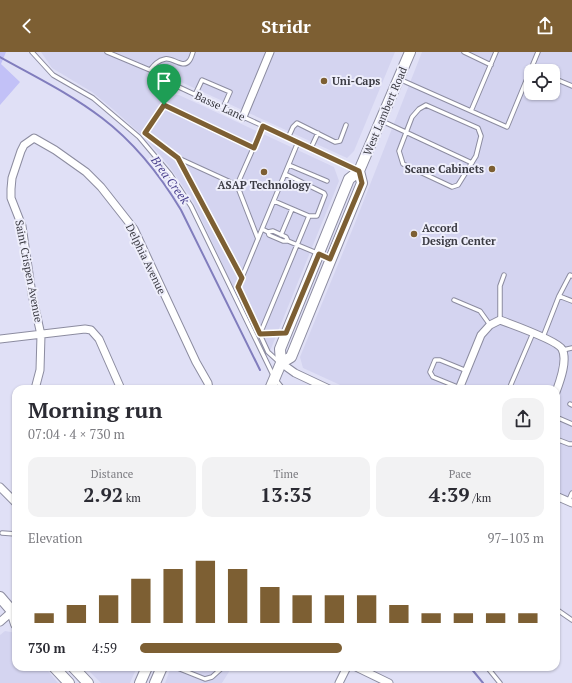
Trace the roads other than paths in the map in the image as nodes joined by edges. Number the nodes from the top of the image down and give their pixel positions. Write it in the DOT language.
graph roads {
  1 [pos="32,52"];
  2 [pos="107,52"];
  3 [pos="193,52"];
  4 [pos="270,52"];
  5 [pos="410,52"];
  6 [pos="464,52"];
  7 [pos="496,52"];
  8 [pos="538,52"];
  9 [pos="491,65"];
  10 [pos="398,79"];
  11 [pos="560,81"];
  12 [pos="572,86"];
  13 [pos="195,95"];
  14 [pos="164,105"];
  15 [pos="223,108"];
  16 [pos="471,111"];
  17 [pos="243,117"];
  18 [pos="381,121"];
  19 [pos="263,126"];
  20 [pos="346,126"];
  21 [pos="406,132"];
  22 [pos="318,133"];
  23 [pos="34,138"];
  24 [pos="288,138"];
  25 [pos="298,142"];
  26 [pos="254,148"];
  27 [pos="311,148"];
  28 [pos="178,158"];
  29 [pos="472,163"];
  30 [pos="289,165"];
  31 [pos="359,171"];
  32 [pos="285,174"];
  33 [pos="327,181"];
  34 [pos="237,185"];
  35 [pos="274,201"];
  36 [pos="292,209"];
  37 [pos="309,216"];
  38 [pos="262,229"];
  39 [pos="268,232"];
  40 [pos="281,235"];
  41 [pos="258,239"];
  42 [pos="288,241"];
  43 [pos="297,245"];
  44 [pos="319,254"];
  45 [pos="330,259"];
  46 [pos="504,275"];
  47 [pos="572,276"];
  48 [pos="242,278"];
  49 [pos="559,296"];
  50 [pos="454,300"];
  51 [pos="572,300"];
  52 [pos="500,320"];
  53 [pos="490,325"];
  54 [pos="286,333"];
  55 [pos="533,333"];
  56 [pos="260,334"];
  57 [pos="42,335"];
  58 [pos="543,337"];
  59 [pos="0,339"];
  60 [pos="572,348"];
  61 [pos="563,350"];
  62 [pos="281,363"];
  63 [pos="467,371"];
  64 [pos="275,378"];
  65 [pos="37,385"];
  66 [pos="118,385"];
  67 [pos="208,385"];
  68 [pos="272,385"];
  69 [pos="280,385"];
  70 [pos="320,385"];
  71 [pos="452,385"];
  72 [pos="460,385"];
  73 [pos="511,385"];
  74 [pos="558,385"];
  75 [pos="560,419"];
  76 [pos="572,424"];
  77 [pos="560,441"];
  78 [pos="572,444"];
  79 [pos="0,487"];
  80 [pos="572,492"];
  81 [pos="560,498"];
  82 [pos="12,499"];
  83 [pos="570,502"];
  84 [pos="2,533"];
  85 [pos="12,534"];
  86 [pos="0,597"];
  87 [pos="12,607"];
  88 [pos="12,612"];
  89 [pos="560,612"];
  90 [pos="572,620"];
  91 [pos="0,622"];
  92 [pos="58,671"];
  93 [pos="77,671"];
  94 [pos="145,671"];
  95 [pos="160,671"];
  96 [pos="186,671"];
  97 [pos="219,671"];
  98 [pos="345,671"];
  99 [pos="364,671"];
  100 [pos="490,671"];
  101 [pos="69,683"];
  102 [pos="88,683"];
  103 [pos="140,683"];
  104 [pos="155,683"];
  105 [pos="339,683"];
  106 [pos="389,683"];
  107 [pos="500,683"];
  1 -- 64 [label="lane"];
  2 -- 3 [label="lane"];
  4 -- 17 [label="street"];
  5 -- 10 [label="main road, West Lambert Road"];
  6 -- 9 [label="lane"];
  7 -- 9 [label="lane"];
  8 -- 16 [label="lane"];
  9 -- 16 [label="lane"];
  10 -- 16 [label="lane"];
  10 -- 18 [label="main road, West Lambert Road"];
  11 -- 12 [label="lane"];
  13 -- 14 [label="lane, Basse Lane"];
  13 -- 15 [label="lane, Basse Lane"];
  13 -- 15 [label="lane"];
  14 -- 26 [label="lane"];
  14 -- 28 [label="lane"];
  15 -- 17 [label="lane, Basse Lane"];
  17 -- 19 [label="lane, Basse Lane"];
  18 -- 21 [label="lane"];
  18 -- 31 [label="main road, West Lambert Road"];
  19 -- 24 [label="lane, Basse Lane"];
  19 -- 26 [label="lane"];
  20 -- 22 [label="lane"];
  21 -- 29 [label="lane"];
  21 -- 29 [label="lane"];
  21 -- 29 [label="lane"];
  22 -- 24 [label="lane"];
  22 -- 27 [label="lane"];
  23 -- 57 [label="street, Saint Crispen Avenue"];
  23 -- 67 [label="street, Delphia Avenue"];
  24 -- 25 [label="lane, Basse Lane"];
  25 -- 27 [label="lane, Basse Lane"];
  25 -- 30 [label="lane"];
  26 -- 34 [label="lane"];
  27 -- 31 [label="lane, Basse Lane"];
  28 -- 34 [label="lane"];
  28 -- 48 [label="lane"];
  30 -- 32 [label="lane"];
  30 -- 33 [label="lane"];
  31 -- 44 [label="main road, West Lambert Road"];
  31 -- 45 [label="main road, West Lambert Road"];
  32 -- 35 [label="lane"];
  32 -- 37 [label="lane"];
  34 -- 41 [label="lane"];
  35 -- 36 [label="lane"];
  35 -- 38 [label="lane"];
  36 -- 37 [label="lane"];
  36 -- 40 [label="lane"];
  37 -- 43 [label="lane"];
  38 -- 39 [label="lane"];
  38 -- 41 [label="lane"];
  39 -- 40 [label="lane"];
  39 -- 42 [label="lane"];
  40 -- 42 [label="lane"];
  41 -- 48 [label="lane"];
  42 -- 43 [label="lane"];
  43 -- 44 [label="lane"];
  43 -- 56 [label="lane"];
  44 -- 45 [label="lane"];
  44 -- 54 [label="main road, West Lambert Road"];
  45 -- 62 [label="main road, West Lambert Road"];
  46 -- 52 [label="lane"];
  47 -- 49 [label="lane"];
  48 -- 56 [label="lane"];
  49 -- 51 [label="lane"];
  49 -- 58 [label="lane"];
  50 -- 53 [label="lane"];
  52 -- 53 [label="street"];
  52 -- 55 [label="street"];
  53 -- 63 [label="street"];
  54 -- 56 [label="lane"];
  54 -- 62 [label="main road, West Lambert Road"];
  55 -- 58 [label="street"];
  55 -- 73 [label="lane"];
  56 -- 62 [label="lane"];
  57 -- 59 [label="street"];
  57 -- 65 [label="street, Saint Crispen Avenue"];
  57 -- 66 [label="street"];
  58 -- 61 [label="street"];
  60 -- 61 [label="lane"];
  61 -- 74 [label="street"];
  62 -- 64 [label="main road, West Lambert Road"];
  62 -- 70 [label="street"];
  63 -- 71 [label="lane"];
  63 -- 72 [label="street"];
  64 -- 68 [label="main road, West Lambert Road"];
  64 -- 69 [label="lane"];
  75 -- 76 [label="lane"];
  77 -- 78 [label="lane"];
  79 -- 82 [label="street"];
  80 -- 83 [label="lane"];
  81 -- 83 [label="street"];
  84 -- 85 [label="lane"];
  86 -- 87 [label="main road"];
  88 -- 91 [label="street"];
  89 -- 90 [label="lane"];
  92 -- 101 [label="main road"];
  93 -- 102 [label="main road"];
  94 -- 103 [label="main road"];
  95 -- 104 [label="main road"];
  96 -- 97 [label="lane"];
  98 -- 105 [label="street"];
  99 -- 106 [label="street"];
  100 -- 107 [label="lane"];
}
